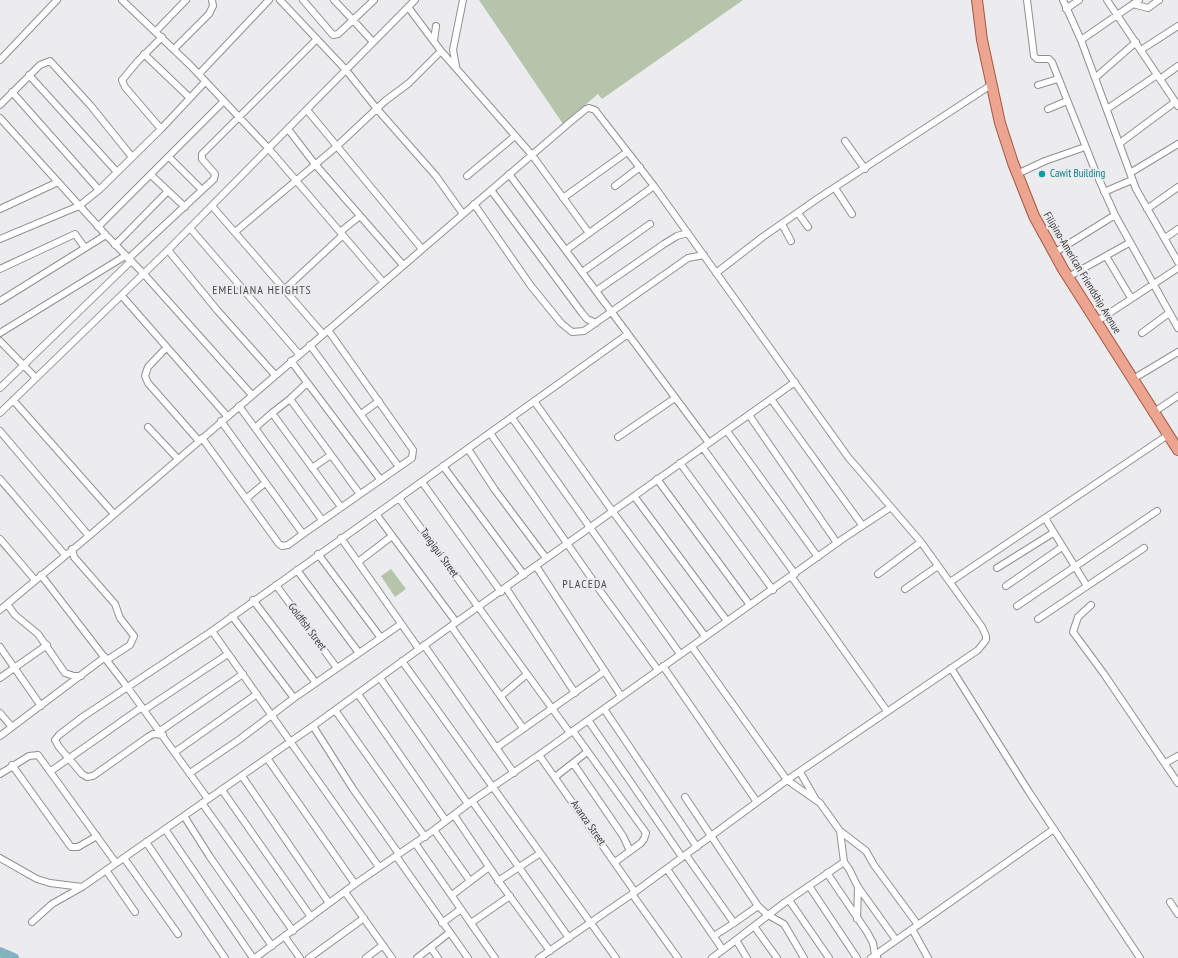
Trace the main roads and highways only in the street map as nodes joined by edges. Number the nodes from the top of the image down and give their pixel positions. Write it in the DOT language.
graph roads {
  1 [pos="977,0"];
  2 [pos="1173,437"];
  3 [pos="1178,450"];
  1 -- 2 [label="main road, Filipino-American Friendship Avenue"];
  2 -- 3 [label="main road, Filipino-American Friendship Avenue"];
}
